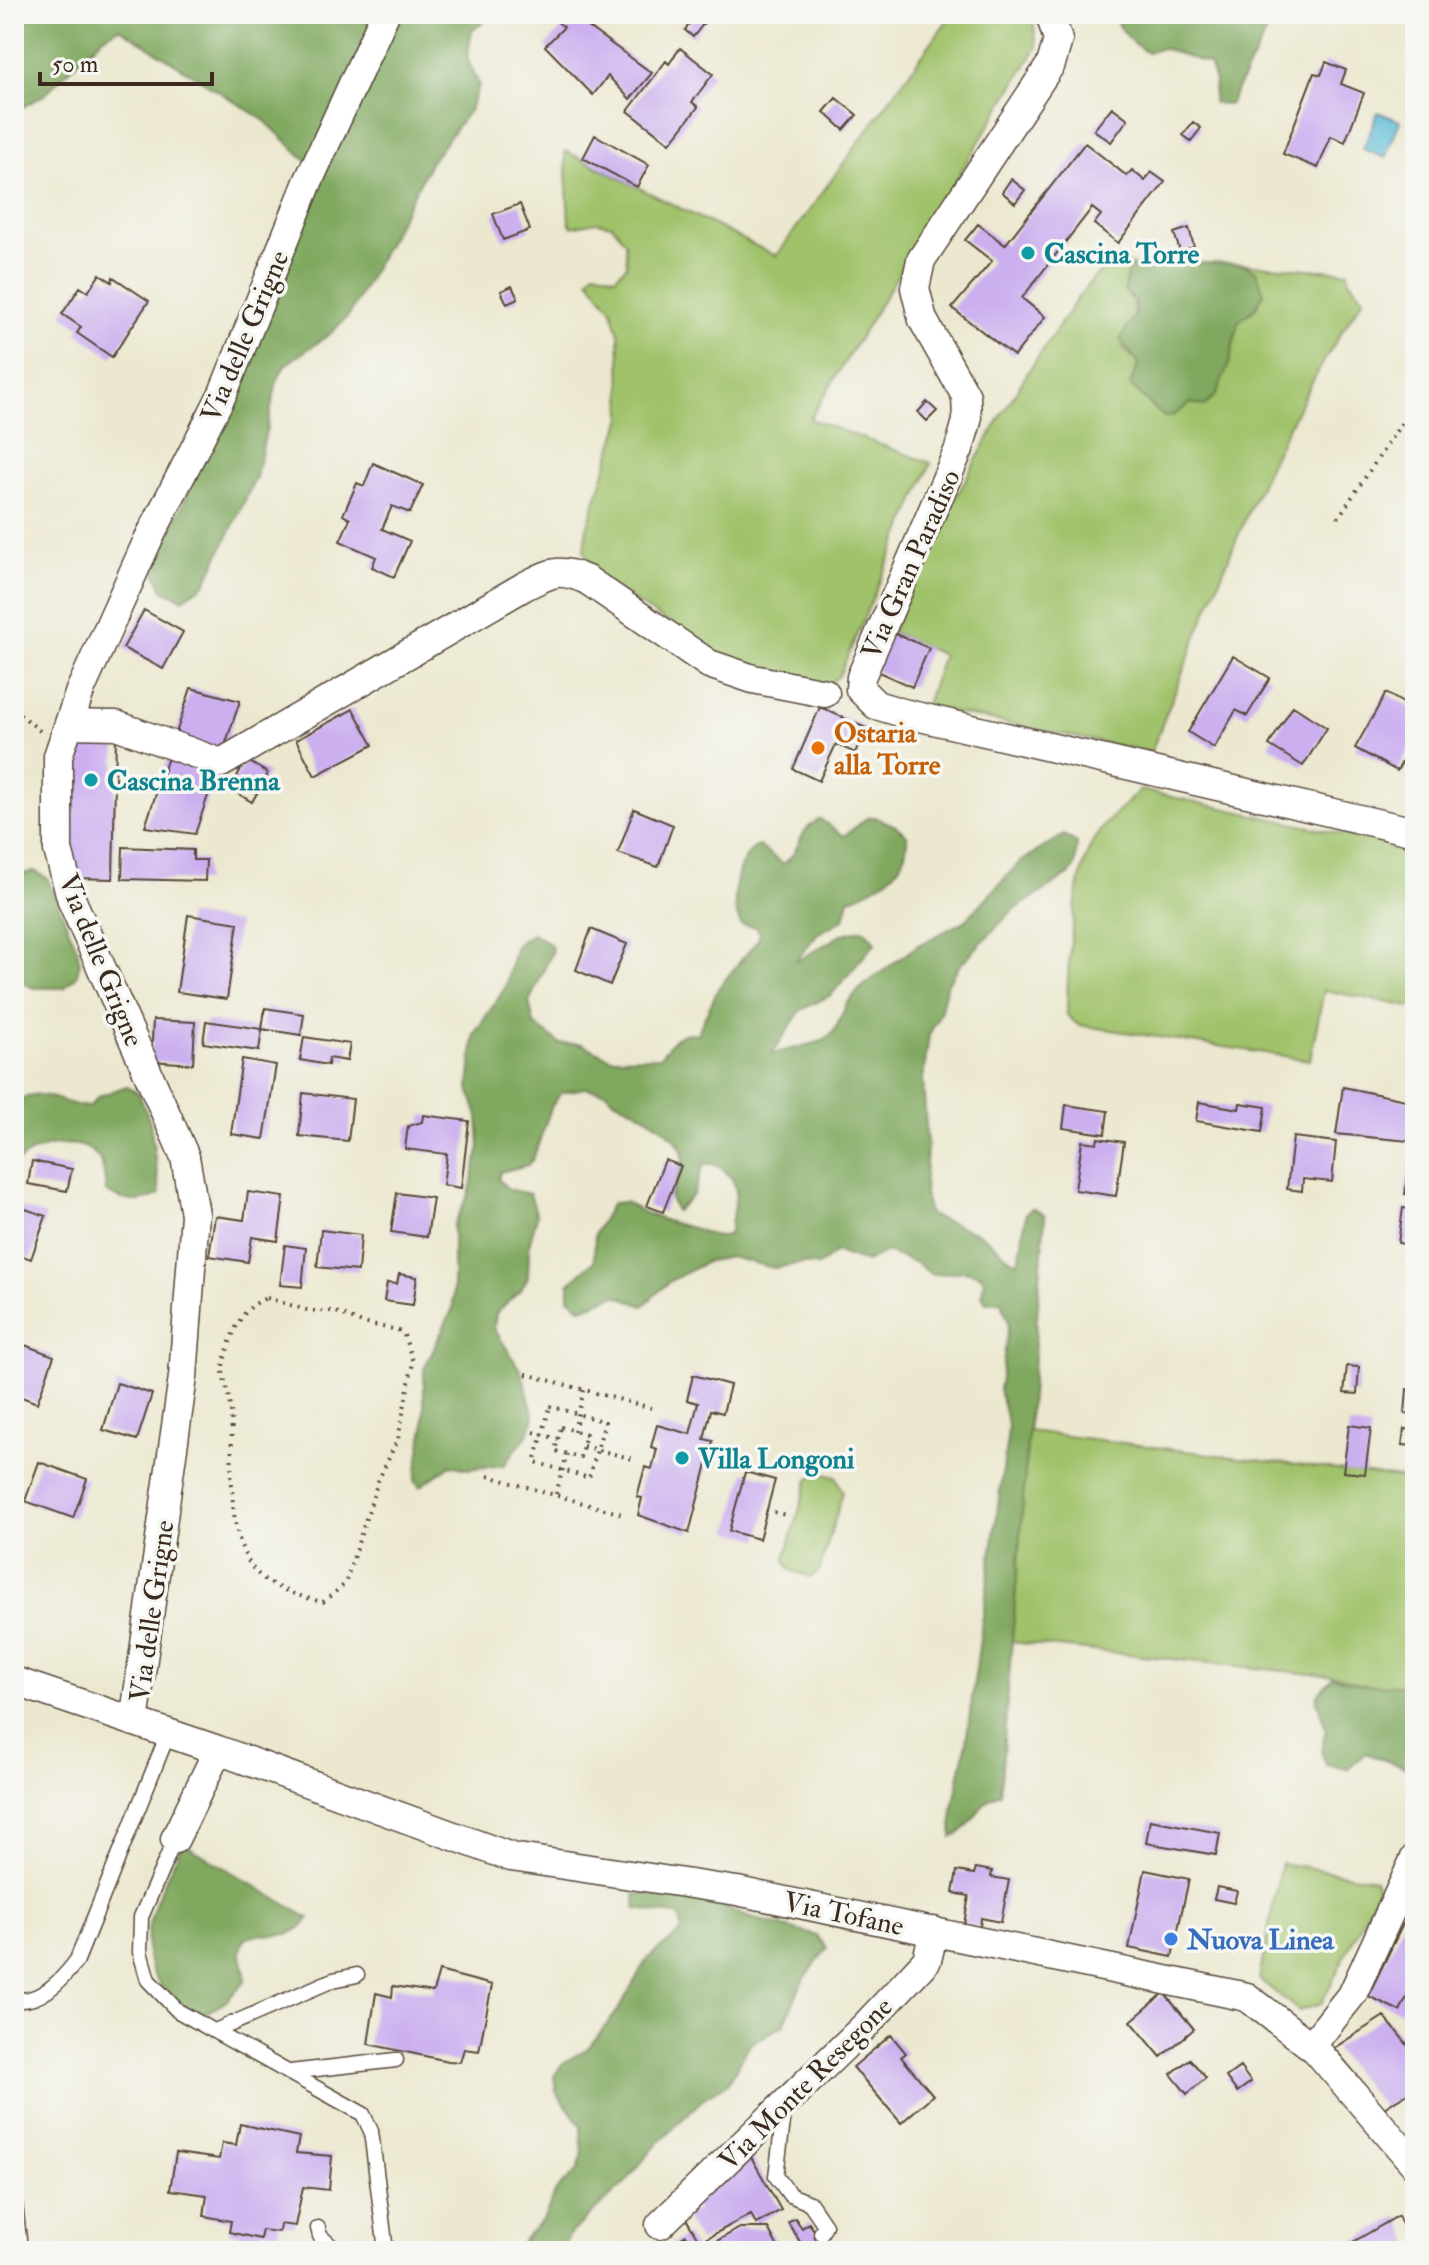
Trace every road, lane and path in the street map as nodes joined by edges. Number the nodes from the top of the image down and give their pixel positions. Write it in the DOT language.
graph roads {
  1 [pos="385,14"];
  2 [pos="1050,14"];
  3 [pos="1415,403"];
  4 [pos="1338,518"];
  5 [pos="825,693"];
  6 [pos="14,709"];
  7 [pos="65,736"];
  8 [pos="1415,832"];
  9 [pos="526,1374"];
  10 [pos="585,1390"];
  11 [pos="651,1408"];
  12 [pos="578,1414"];
  13 [pos="574,1431"];
  14 [pos="534,1432"];
  15 [pos="543,1434"];
  16 [pos="558,1439"];
  17 [pos="583,1446"];
  18 [pos="597,1450"];
  19 [pos="567,1454"];
  20 [pos="637,1460"];
  21 [pos="563,1470"];
  22 [pos="488,1476"];
  23 [pos="555,1495"];
  24 [pos="766,1510"];
  25 [pos="625,1515"];
  26 [pos="789,1516"];
  27 [pos="256,1571"];
  28 [pos="14,1681"];
  29 [pos="134,1722"];
  30 [pos="168,1734"];
  31 [pos="218,1750"];
  32 [pos="175,1839"];
  33 [pos="1415,1858"];
  34 [pos="934,1931"];
  35 [pos="357,1975"];
  36 [pos="14,1999"];
  37 [pos="215,2031"];
  38 [pos="1311,2046"];
  39 [pos="396,2060"];
  40 [pos="290,2072"];
  41 [pos="786,2102"];
  42 [pos="1415,2165"];
  43 [pos="14,2195"];
  44 [pos="660,2225"];
  45 [pos="318,2228"];
  46 [pos="821,2233"];
  47 [pos="15,2251"];
  48 [pos="337,2251"];
  49 [pos="386,2251"];
  1 -- 7 [label="street, Via delle Grigne"];
  2 -- 8 [label="street, Via Gran Paradiso"];
  3 -- 4 [label="path"];
  5 -- 7 [label="street"];
  6 -- 7 [label="path"];
  7 -- 29 [label="street, Via delle Grigne"];
  9 -- 10 [label="path"];
  10 -- 11 [label="path"];
  10 -- 12 [label="path"];
  12 -- 13 [label="path"];
  12 -- 15 [label="path"];
  12 -- 18 [label="path"];
  13 -- 16 [label="path"];
  13 -- 17 [label="path"];
  14 -- 15 [label="path"];
  15 -- 16 [label="path"];
  15 -- 21 [label="path"];
  16 -- 19 [label="path"];
  17 -- 18 [label="path"];
  17 -- 19 [label="path"];
  18 -- 20 [label="path"];
  18 -- 21 [label="path"];
  19 -- 21 [label="path"];
  21 -- 23 [label="path"];
  22 -- 23 [label="path"];
  23 -- 25 [label="path"];
  24 -- 26 [label="path"];
  27 -- 27 [label="path"];
  28 -- 29 [label="street, Via Tofane"];
  29 -- 30 [label="street, Via Tofane"];
  30 -- 31 [label="street, Via Tofane"];
  30 -- 36 [label="lane"];
  31 -- 32 [label="street"];
  31 -- 34 [label="street, Via Tofane"];
  32 -- 37 [label="lane"];
  33 -- 38 [label="street"];
  34 -- 38 [label="street, Via Tofane"];
  34 -- 41 [label="street, Via Monte Resegone"];
  35 -- 37 [label="lane"];
  37 -- 40 [label="lane"];
  38 -- 42 [label="street, Via Tofane"];
  39 -- 40 [label="lane"];
  40 -- 49 [label="lane"];
  41 -- 44 [label="street, Via Monte Resegone"];
  41 -- 46 [label="lane"];
  43 -- 47 [label="lane"];
  45 -- 48 [label="lane"];
}
